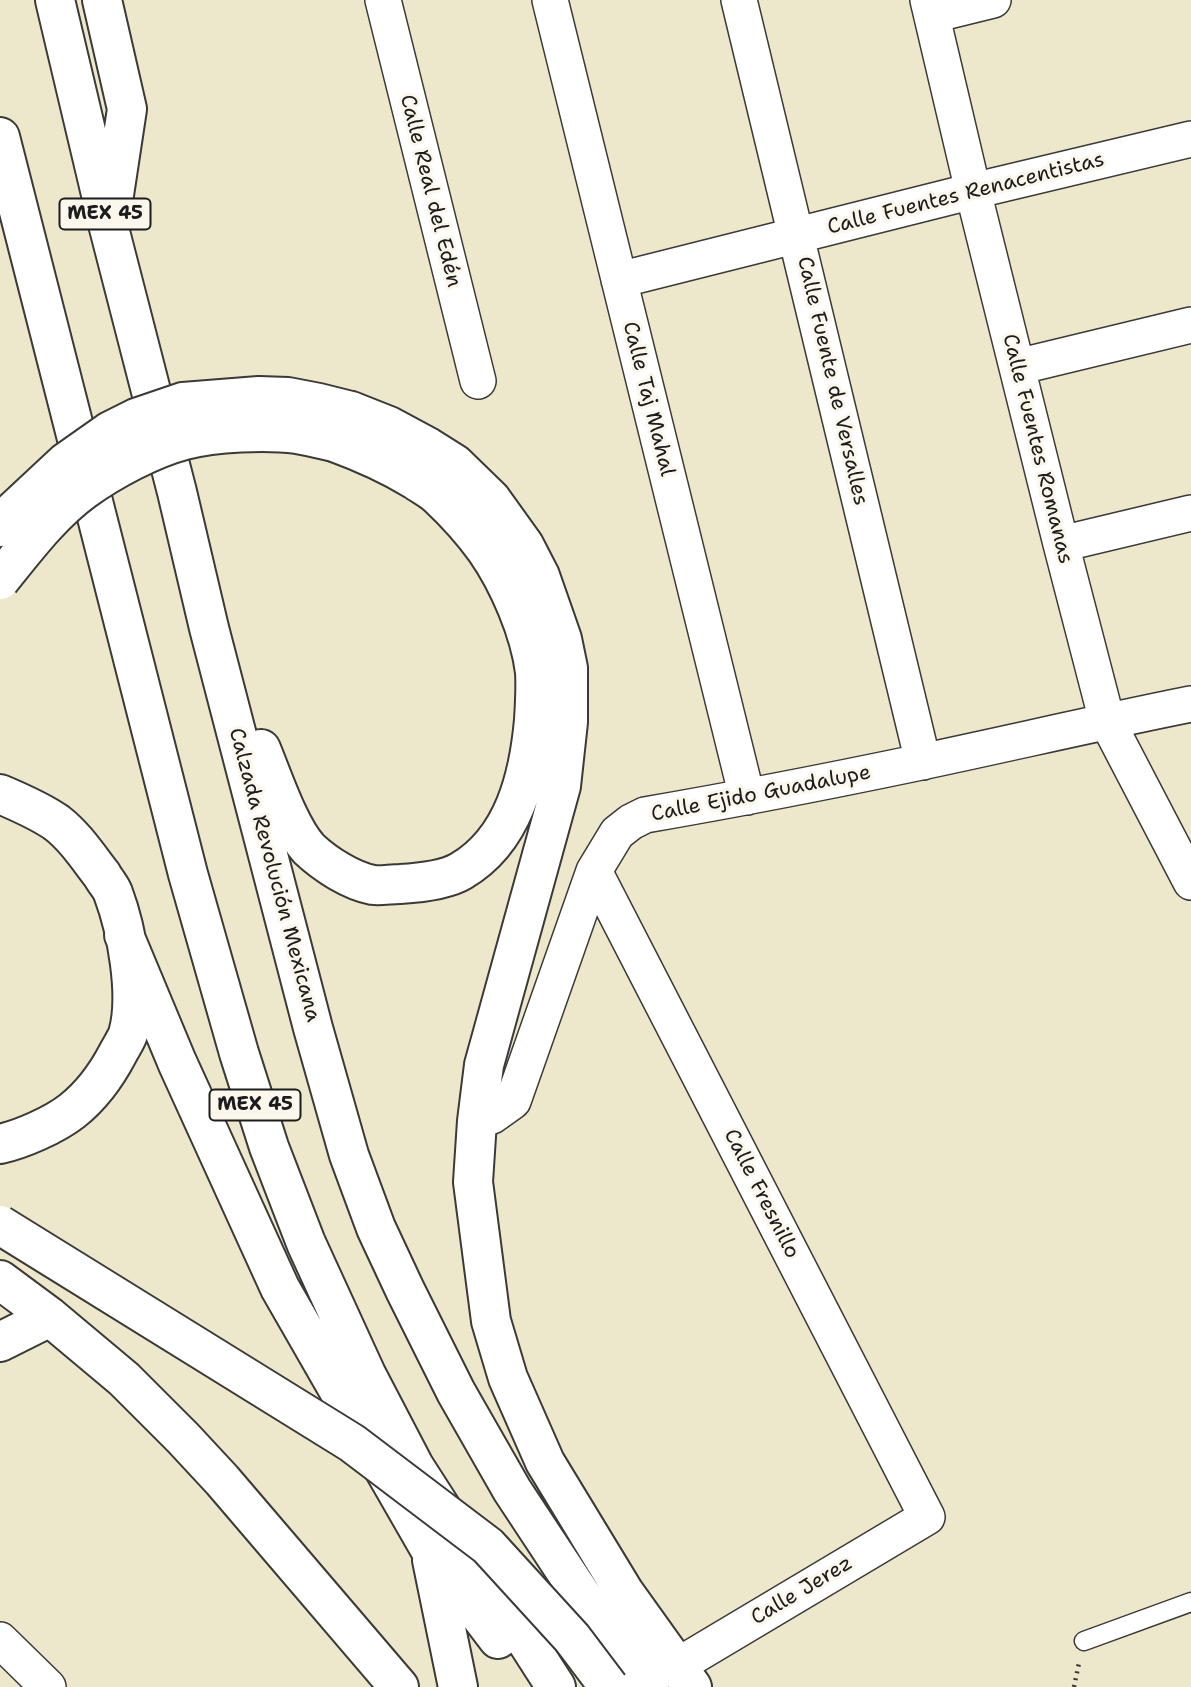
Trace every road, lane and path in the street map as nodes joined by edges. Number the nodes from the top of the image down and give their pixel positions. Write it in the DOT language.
graph roads {
  1 [pos="55,0"];
  2 [pos="102,0"];
  3 [pos="383,0"];
  4 [pos="550,0"];
  5 [pos="739,0"];
  6 [pos="993,0"];
  7 [pos="930,7"];
  8 [pos="0,137"];
  9 [pos="1191,139"];
  10 [pos="973,191"];
  11 [pos="109,228"];
  12 [pos="797,236"];
  13 [pos="619,280"];
  14 [pos="1191,325"];
  15 [pos="1017,367"];
  16 [pos="478,382"];
  17 [pos="342,427"];
  18 [pos="1191,513"];
  19 [pos="0,527"];
  20 [pos="1061,544"];
  21 [pos="0,580"];
  22 [pos="209,628"];
  23 [pos="1191,704"];
  24 [pos="1107,721"];
  25 [pos="923,762"];
  26 [pos="0,794"];
  27 [pos="747,797"];
  28 [pos="594,871"];
  29 [pos="1191,881"];
  30 [pos="124,935"];
  31 [pos="477,1121"];
  32 [pos="0,1144"];
  33 [pos="0,1225"];
  34 [pos="0,1280"];
  35 [pos="50,1317"];
  36 [pos="0,1342"];
  37 [pos="927,1517"];
  38 [pos="431,1551"];
  39 [pos="1191,1602"];
  40 [pos="0,1640"];
  41 [pos="1084,1641"];
  42 [pos="672,1680"];
  43 [pos="48,1687"];
  44 [pos="400,1687"];
  45 [pos="458,1687"];
  46 [pos="536,1687"];
  47 [pos="556,1687"];
  48 [pos="609,1687"];
  1 -- 11 [label="main road, Calzada Revolución Mexicana / MEX 45"];
  2 -- 11 [label="main road"];
  3 -- 16 [label="street, Calle Real del Edén"];
  4 -- 13 [label="street, Calle Taj Mahal"];
  5 -- 12 [label="street, Calle Fuente de Versalles"];
  6 -- 7 [label="street"];
  7 -- 10 [label="street, Calle Fuentes Romanas"];
  8 -- 47 [label="main road, MEX 45"];
  9 -- 10 [label="street, Calle Fuentes Renacentistas"];
  10 -- 12 [label="street, Calle Fuentes Renacentistas"];
  10 -- 15 [label="street, Calle Fuentes Romanas"];
  11 -- 22 [label="main road, Calzada Revolución Mexicana / MEX 45"];
  12 -- 13 [label="street, Calle Fuentes Renacentistas"];
  12 -- 25 [label="street, Calle Fuente de Versalles"];
  13 -- 27 [label="street, Calle Taj Mahal"];
  14 -- 15 [label="street"];
  15 -- 20 [label="street, Calle Fuentes Romanas"];
  17 -- 19 [label="main road, bridge"];
  17 -- 21 [label="main road, bridge"];
  17 -- 22 [label="main road"];
  17 -- 31 [label="main road"];
  18 -- 20 [label="street"];
  20 -- 24 [label="street, Calle Fuentes Romanas"];
  22 -- 42 [label="main road, Calzada Revolución Mexicana / MEX 45"];
  23 -- 24 [label="street, Calle Ejido Guadalupe"];
  24 -- 25 [label="street, Calle Ejido Guadalupe"];
  24 -- 29 [label="street, Calle Fuentes Romanas"];
  25 -- 27 [label="street, Calle Ejido Guadalupe"];
  26 -- 30 [label="main road"];
  27 -- 28 [label="street, Calle Ejido Guadalupe"];
  28 -- 31 [label="street, Calle Ejido Guadalupe"];
  28 -- 37 [label="street, Calle Fresnillo"];
  30 -- 32 [label="main road"];
  30 -- 38 [label="main road"];
  31 -- 42 [label="main road"];
  33 -- 48 [label="main road, bridge"];
  34 -- 35 [label="main road"];
  35 -- 36 [label="main road"];
  35 -- 44 [label="main road"];
  37 -- 42 [label="street, Calle Jerez"];
  38 -- 45 [label="main road"];
  38 -- 46 [label="main road"];
  39 -- 41 [label="lane"];
  40 -- 43 [label="street"];
}
